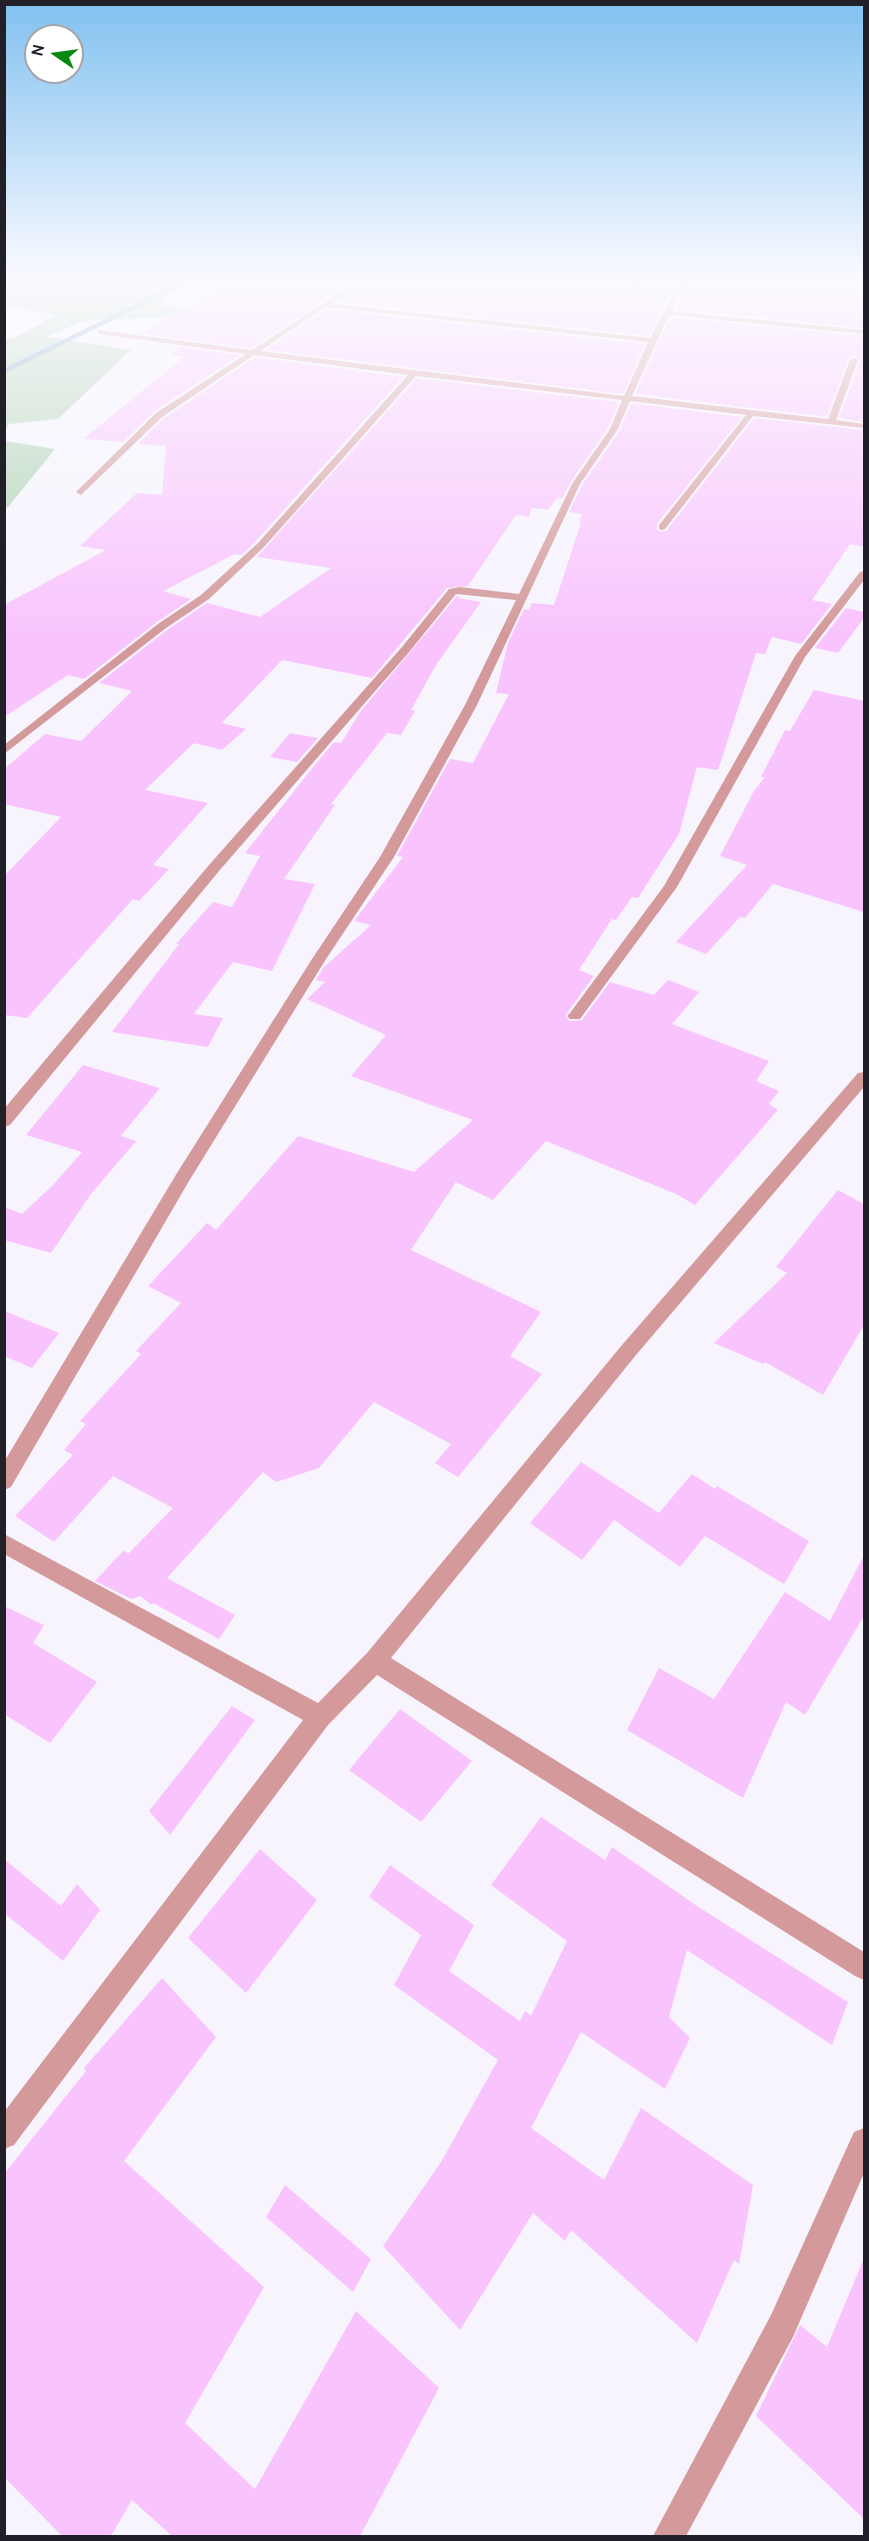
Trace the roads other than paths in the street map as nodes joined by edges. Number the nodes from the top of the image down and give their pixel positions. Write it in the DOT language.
graph roads {
  1 [pos="629,398"];
  2 [pos="183,399"];
  3 [pos="390,399"];
  4 [pos="634,399"];
  5 [pos="840,399"];
  6 [pos="752,412"];
  7 [pos="832,421"];
  8 [pos="864,426"];
  9 [pos="81,492"];
  10 [pos="662,527"];
  11 [pos="864,574"];
  12 [pos="521,597"];
  13 [pos="4,751"];
  14 [pos="575,1016"];
  15 [pos="864,1077"];
  16 [pos="4,1121"];
  17 [pos="4,1481"];
  18 [pos="4,1543"];
  19 [pos="375,1661"];
  20 [pos="320,1717"];
  21 [pos="864,1967"];
  22 [pos="4,2135"];
  23 [pos="864,2142"];
  24 [pos="669,2536"];
  1 -- 12 [label="street"];
  2 -- 9 [label="street"];
  3 -- 13 [label="street"];
  4 -- 6 [label="street"];
  5 -- 7 [label="street"];
  6 -- 7 [label="street"];
  6 -- 10 [label="street"];
  7 -- 8 [label="street"];
  11 -- 14 [label="street"];
  12 -- 16 [label="street"];
  12 -- 17 [label="street"];
  15 -- 19 [label="street"];
  18 -- 20 [label="street"];
  19 -- 20 [label="street"];
  19 -- 21 [label="street"];
  20 -- 22 [label="street"];
  23 -- 24 [label="street"];
}
